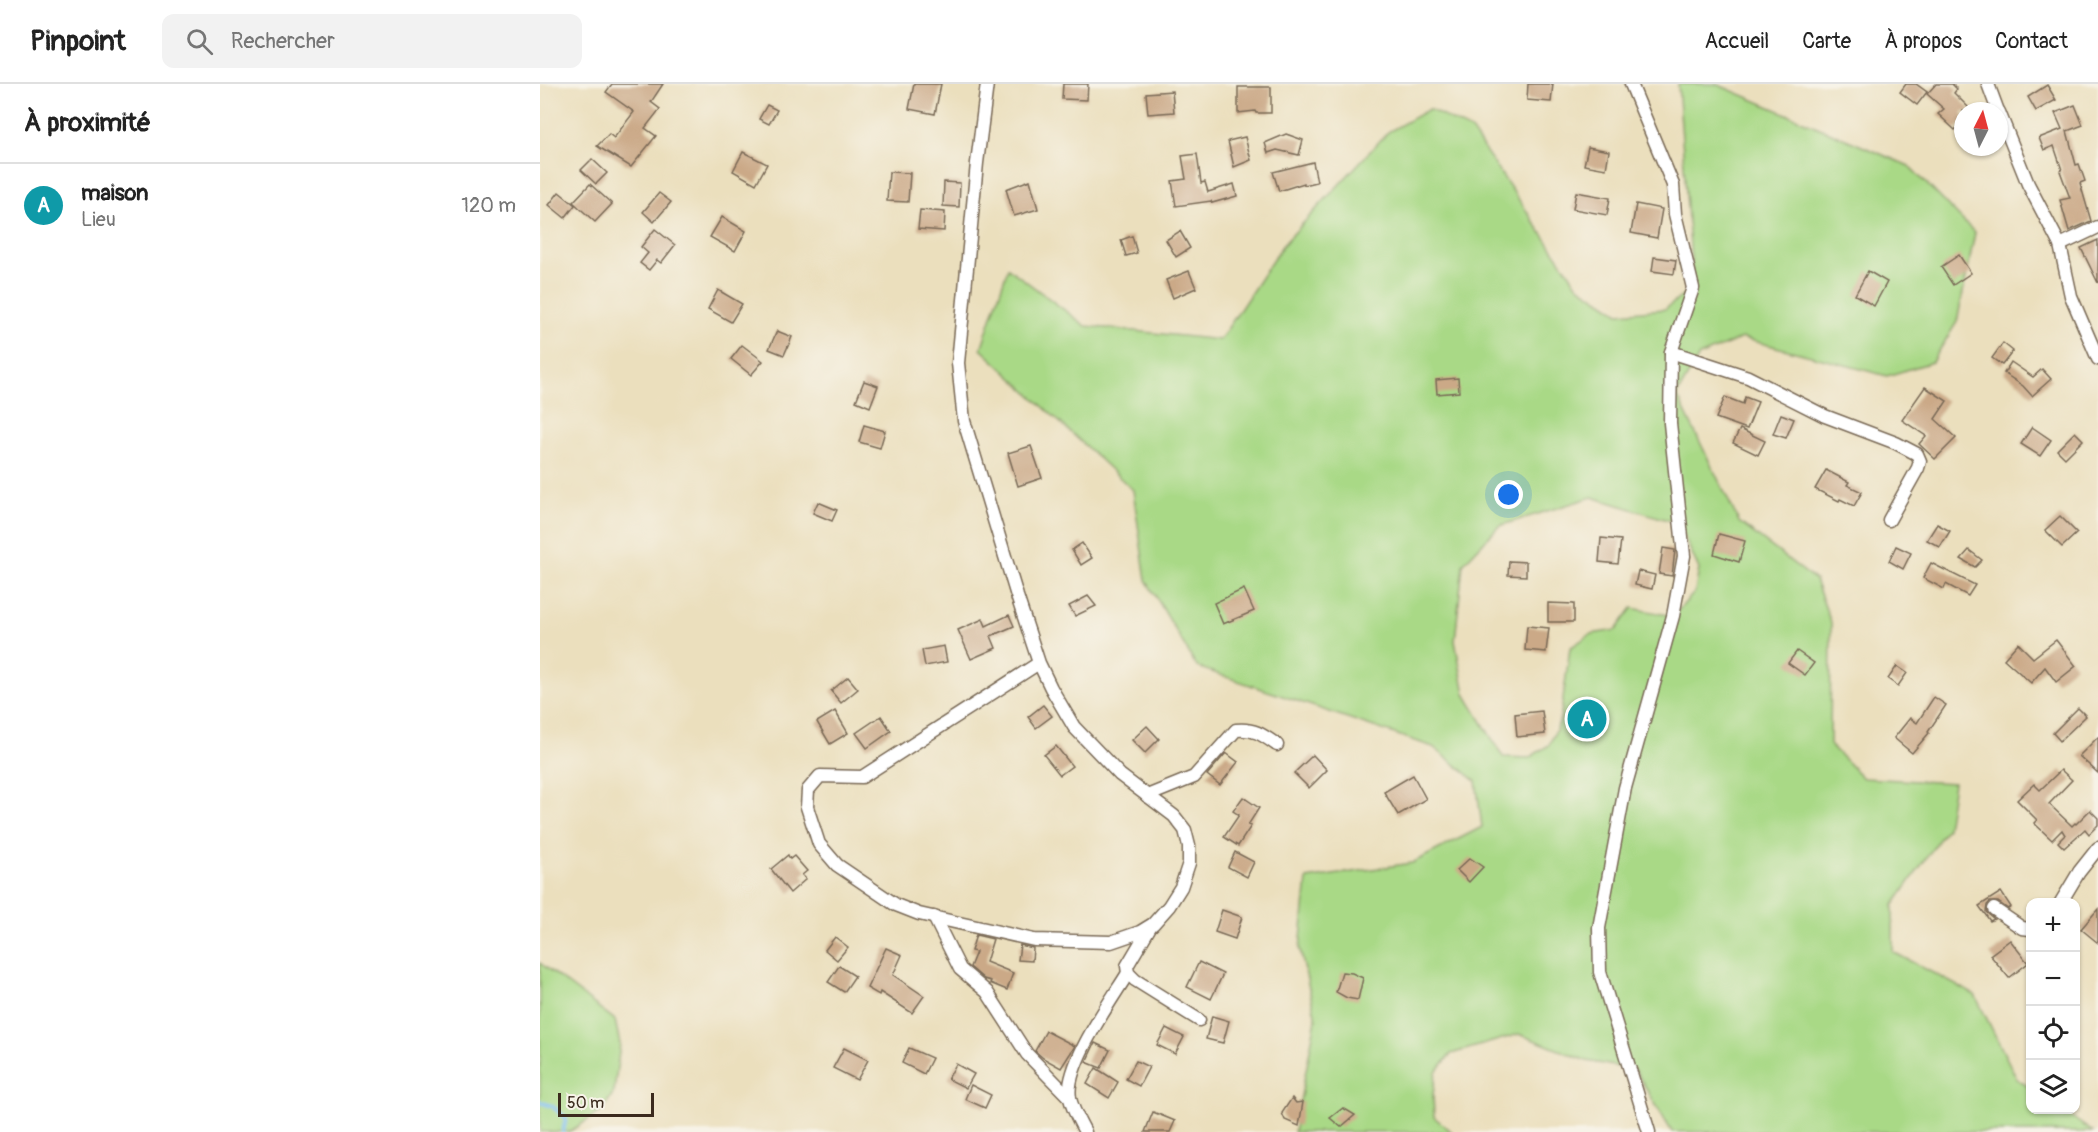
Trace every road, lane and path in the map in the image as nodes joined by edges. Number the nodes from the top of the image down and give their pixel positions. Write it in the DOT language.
graph roads {
  1 [pos="987,84"];
  2 [pos="1631,84"];
  3 [pos="1988,84"];
  4 [pos="1995,102"];
  5 [pos="2008,134"];
  6 [pos="2098,228"];
  7 [pos="2060,245"];
  8 [pos="1671,352"];
  9 [pos="2098,359"];
  10 [pos="1888,520"];
  11 [pos="1039,663"];
  12 [pos="1277,745"];
  13 [pos="1147,796"];
  14 [pos="2098,848"];
  15 [pos="2064,898"];
  16 [pos="1994,909"];
  17 [pos="934,917"];
  18 [pos="1153,924"];
  19 [pos="2026,928"];
  20 [pos="1128,973"];
  21 [pos="1199,1020"];
  22 [pos="1070,1098"];
  23 [pos="1085,1132"];
  24 [pos="1649,1132"];
  1 -- 11 [label="street"];
  2 -- 8 [label="street"];
  3 -- 4 [label="street"];
  5 -- 7 [label="street"];
  6 -- 7 [label="street"];
  7 -- 9 [label="street"];
  8 -- 10 [label="street"];
  8 -- 24 [label="street"];
  11 -- 13 [label="street"];
  11 -- 17 [label="street"];
  12 -- 13 [label="street"];
  13 -- 18 [label="street"];
  14 -- 15 [label="street"];
  16 -- 19 [label="street"];
  17 -- 18 [label="street"];
  17 -- 22 [label="street"];
  18 -- 20 [label="street"];
  20 -- 21 [label="street"];
  20 -- 22 [label="street"];
  22 -- 23 [label="street"];
}
